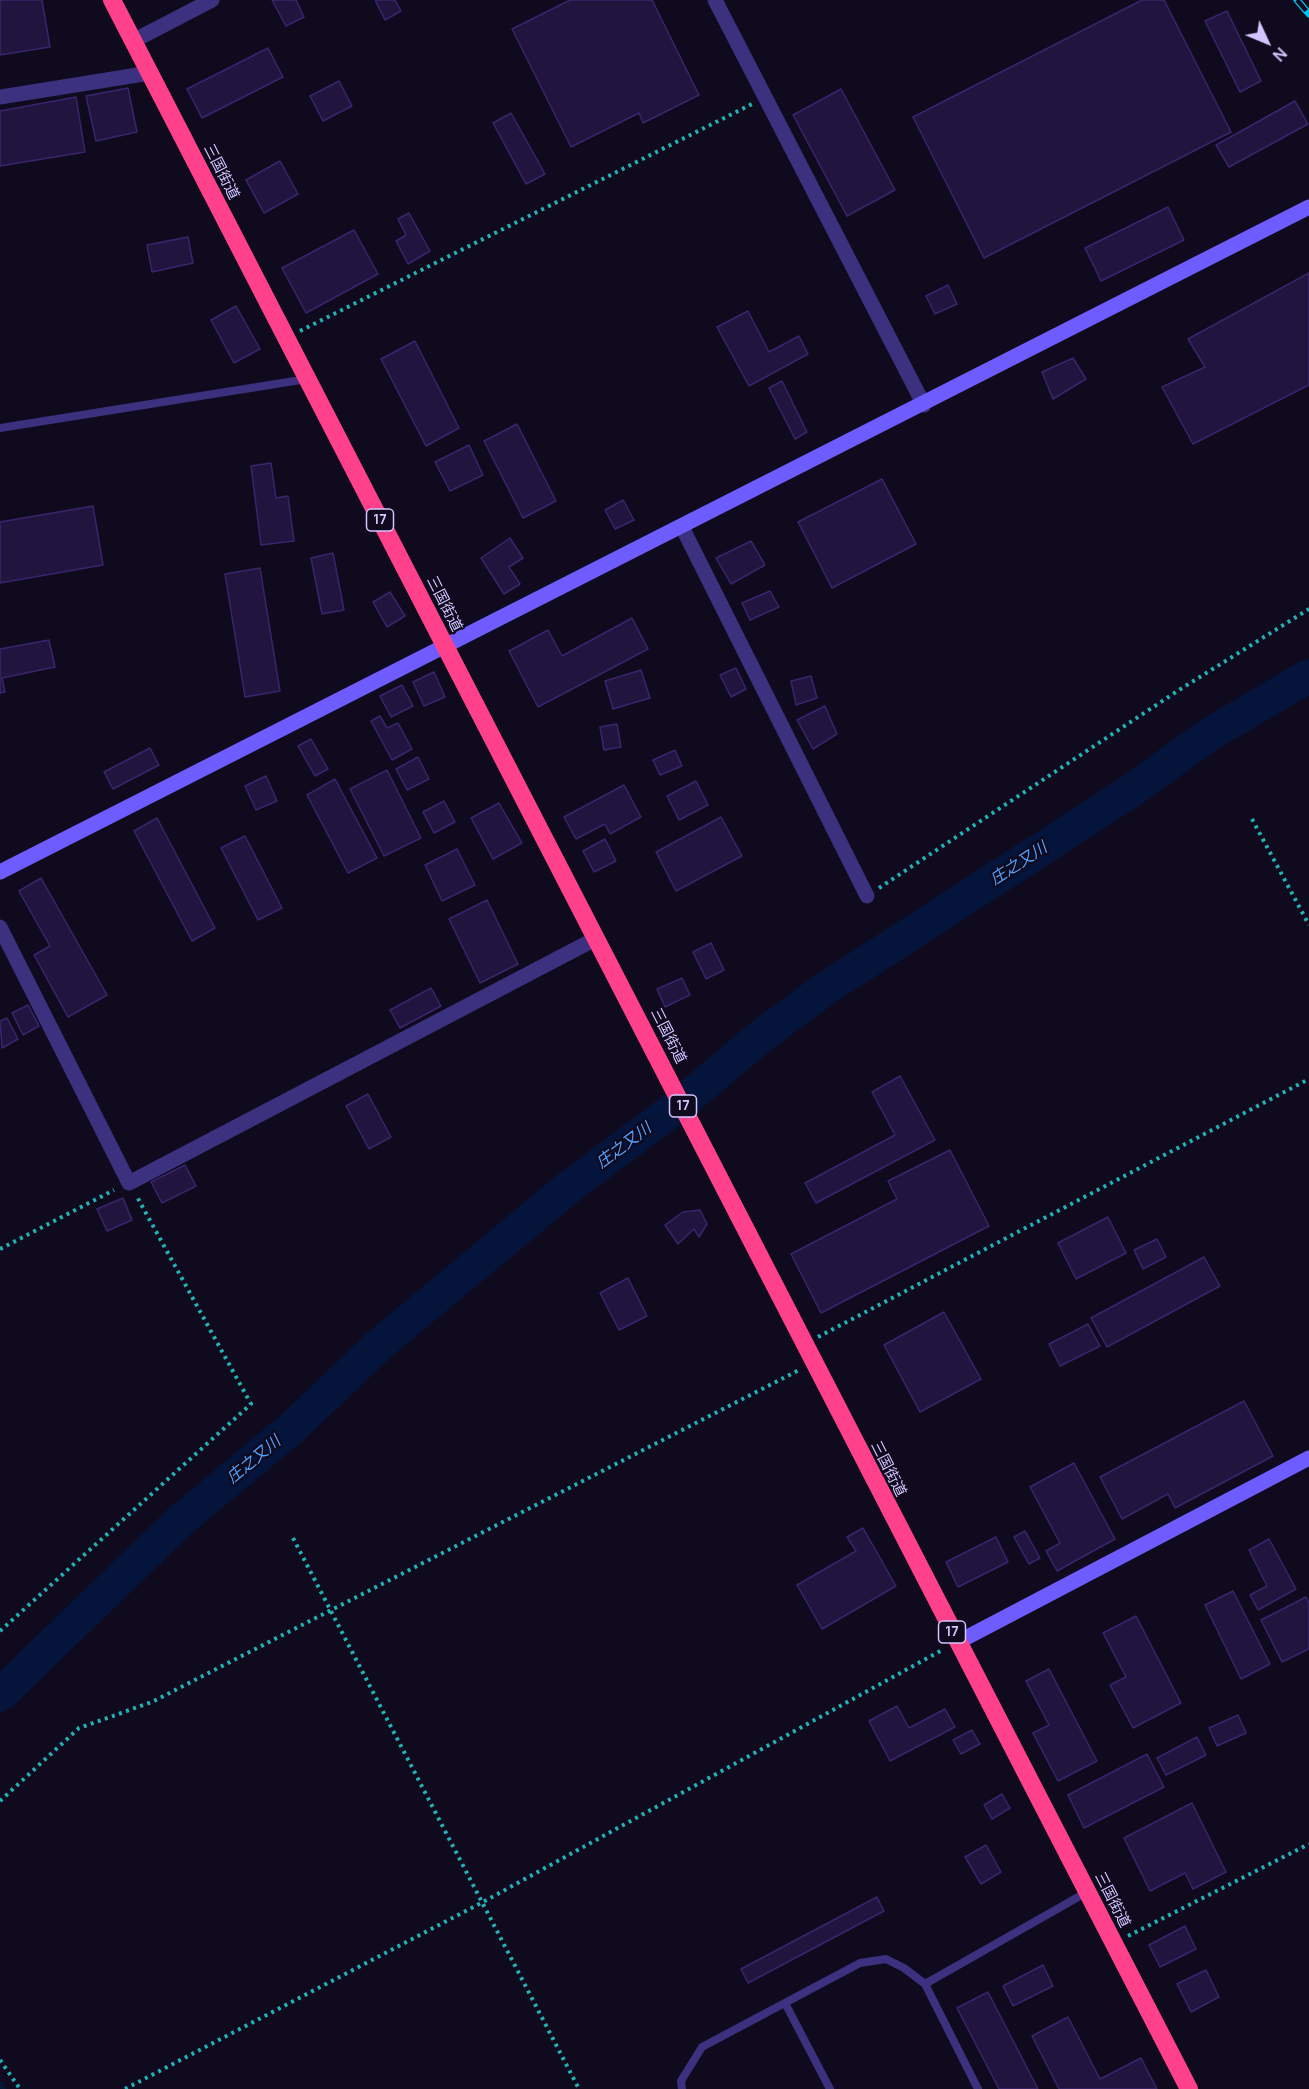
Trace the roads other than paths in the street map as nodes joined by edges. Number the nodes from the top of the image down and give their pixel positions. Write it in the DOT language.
graph roads {
  1 [pos="112,0"];
  2 [pos="212,0"];
  3 [pos="715,0"];
  4 [pos="133,40"];
  5 [pos="150,74"];
  6 [pos="0,97"];
  7 [pos="1309,207"];
  8 [pos="307,379"];
  9 [pos="924,405"];
  10 [pos="0,428"];
  11 [pos="682,527"];
  12 [pos="445,646"];
  13 [pos="0,872"];
  14 [pos="867,896"];
  15 [pos="0,927"];
  16 [pos="597,938"];
  17 [pos="1309,1458"];
  18 [pos="958,1642"];
  19 [pos="1087,1892"];
  20 [pos="925,1984"];
  21 [pos="785,2002"];
  22 [pos="682,2089"];
  23 [pos="830,2089"];
  24 [pos="978,2089"];
  25 [pos="1189,2089"];
  1 -- 4 [label="highway, 三国街道 / 17"];
  2 -- 4 [label="street"];
  3 -- 9 [label="street"];
  4 -- 5 [label="highway, 三国街道 / 17"];
  5 -- 6 [label="street"];
  5 -- 8 [label="highway, 三国街道 / 17"];
  7 -- 9 [label="street"];
  8 -- 10 [label="lane"];
  8 -- 12 [label="highway, 三国街道 / 17"];
  9 -- 11 [label="street"];
  11 -- 12 [label="street"];
  11 -- 14 [label="street"];
  12 -- 13 [label="street"];
  12 -- 16 [label="highway, 三国街道 / 17"];
  15 -- 16 [label="street"];
  16 -- 18 [label="highway, 三国街道 / 17"];
  17 -- 18 [label="street"];
  18 -- 19 [label="highway, 三国街道 / 17"];
  19 -- 20 [label="lane"];
  19 -- 25 [label="highway, 三国街道 / 17"];
  20 -- 21 [label="lane"];
  20 -- 24 [label="lane"];
  21 -- 22 [label="lane"];
  21 -- 23 [label="lane"];
}
